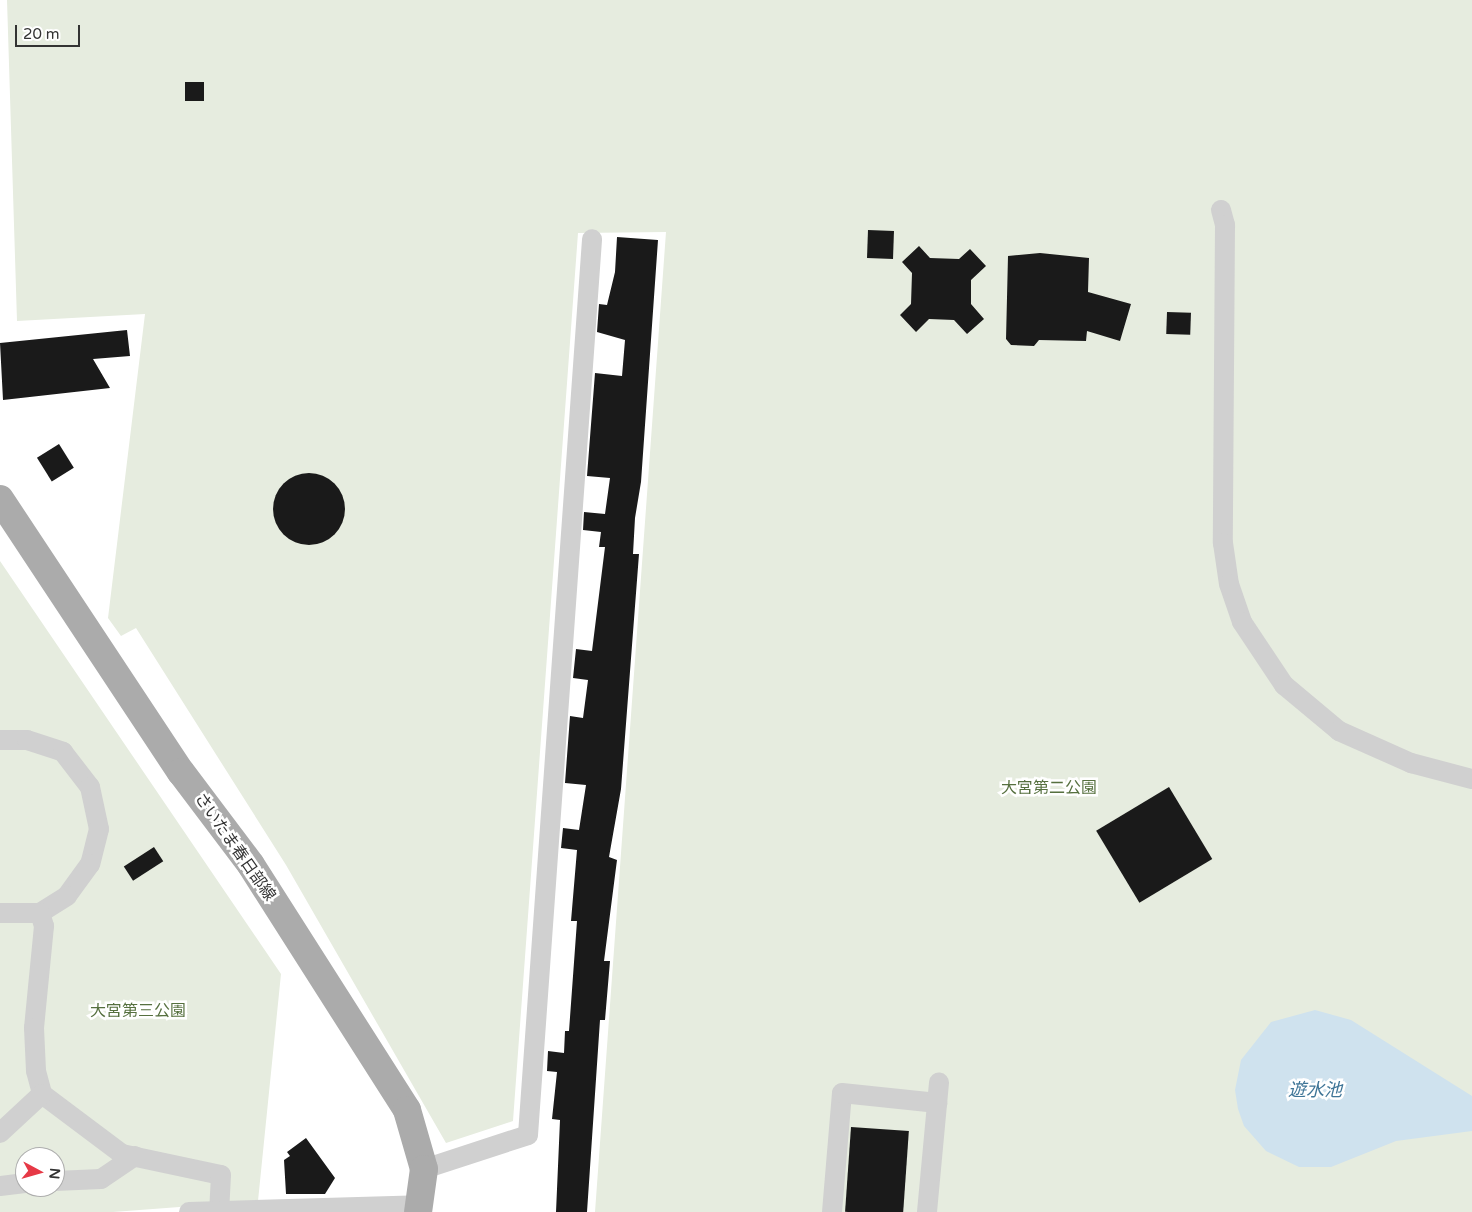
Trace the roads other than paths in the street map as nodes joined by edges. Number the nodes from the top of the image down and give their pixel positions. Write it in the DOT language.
graph roads {
  1 [pos="1221,210"];
  2 [pos="592,239"];
  3 [pos="0,499"];
  4 [pos="0,740"];
  5 [pos="1472,779"];
  6 [pos="0,913"];
  7 [pos="40,913"];
  8 [pos="42,1094"];
  9 [pos="0,1133"];
  10 [pos="135,1156"];
  11 [pos="424,1169"];
  12 [pos="65,1180"];
  13 [pos="15,1184"];
  14 [pos="0,1186"];
  15 [pos="418,1208"];
  16 [pos="219,1210"];
  17 [pos="188,1212"];
  18 [pos="832,1212"];
  19 [pos="927,1212"];
  1 -- 5 [label="street"];
  2 -- 11 [label="street"];
  3 -- 11 [label="main road, さいたま春日部線"];
  4 -- 7 [label="street"];
  6 -- 7 [label="street"];
  7 -- 8 [label="street"];
  8 -- 9 [label="street"];
  8 -- 10 [label="street"];
  10 -- 12 [label="street"];
  10 -- 16 [label="street"];
  11 -- 15 [label="main road, さいたま春日部線"];
  13 -- 14 [label="street"];
  15 -- 16 [label="street"];
  16 -- 17 [label="street"];
  18 -- 19 [label="street"];
}
